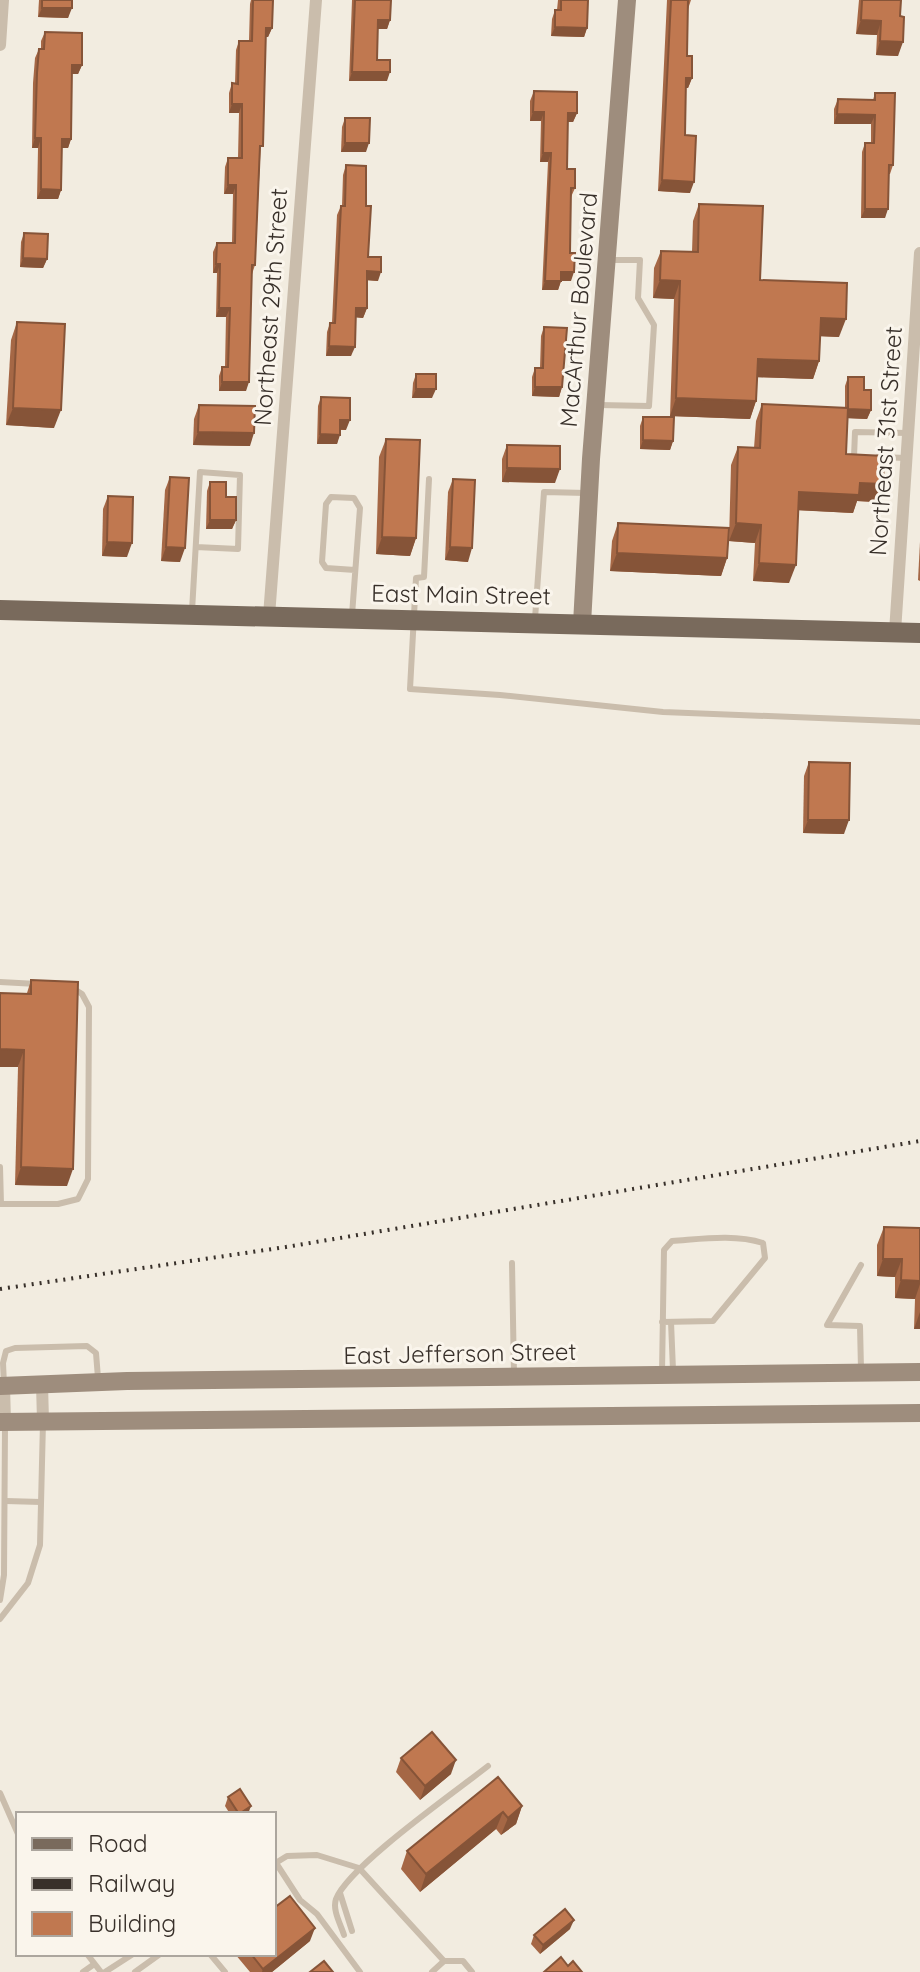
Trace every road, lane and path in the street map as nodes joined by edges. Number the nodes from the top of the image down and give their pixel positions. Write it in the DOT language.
graph roads {
  1 [pos="3,0"];
  2 [pos="316,0"];
  3 [pos="627,0"];
  4 [pos="0,45"];
  5 [pos="920,253"];
  6 [pos="607,260"];
  7 [pos="595,405"];
  8 [pos="908,433"];
  9 [pos="907,458"];
  10 [pos="429,479"];
  11 [pos="589,493"];
  12 [pos="196,547"];
  13 [pos="355,570"];
  14 [pos="0,610"];
  15 [pos="192,615"];
  16 [pos="269,616"];
  17 [pos="351,619"];
  18 [pos="414,620"];
  19 [pos="534,623"];
  20 [pos="582,624"];
  21 [pos="895,632"];
  22 [pos="920,633"];
  23 [pos="920,722"];
  24 [pos="0,982"];
  25 [pos="40,984"];
  26 [pos="67,985"];
  27 [pos="0,1167"];
  28 [pos="0,1204"];
  29 [pos="512,1263"];
  30 [pos="861,1265"];
  31 [pos="662,1322"];
  32 [pos="671,1322"];
  33 [pos="920,1372"];
  34 [pos="860,1373"];
  35 [pos="667,1374"];
  36 [pos="514,1378"];
  37 [pos="98,1382"];
  38 [pos="42,1384"];
  39 [pos="2,1386"];
  40 [pos="920,1413"];
  41 [pos="43,1421"];
  42 [pos="3,1422"];
  43 [pos="6,1501"];
  44 [pos="41,1502"];
  45 [pos="0,1600"];
  46 [pos="0,1619"];
  47 [pos="488,1766"];
  48 [pos="0,1796"];
  49 [pos="16,1830"];
  50 [pos="276,1863"];
  51 [pos="276,1865"];
  52 [pos="359,1868"];
  53 [pos="340,1893"];
  54 [pos="352,1931"];
  55 [pos="344,1935"];
  56 [pos="88,1956"];
  57 [pos="130,1956"];
  58 [pos="157,1956"];
  59 [pos="212,1956"];
  60 [pos="444,1961"];
  61 [pos="93,1965"];
  62 [pos="83,1972"];
  63 [pos="103,1972"];
  64 [pos="135,1972"];
  65 [pos="225,1972"];
  66 [pos="360,1972"];
  67 [pos="432,1972"];
  68 [pos="472,1972"];
  1 -- 4 [label="street"];
  2 -- 16 [label="street, Northeast 29th Street"];
  3 -- 6 [label="main road, MacArthur Boulevard"];
  5 -- 8 [label="street, Northeast 31st Street"];
  6 -- 7 [label="main road, MacArthur Boulevard"];
  6 -- 7 [label="lane"];
  7 -- 11 [label="main road, MacArthur Boulevard"];
  8 -- 9 [label="street, Northeast 31st Street"];
  8 -- 9 [label="lane"];
  9 -- 21 [label="street, Northeast 31st Street"];
  10 -- 18 [label="lane"];
  11 -- 19 [label="lane"];
  11 -- 20 [label="main road, MacArthur Boulevard"];
  12 -- 12 [label="lane"];
  12 -- 15 [label="lane"];
  13 -- 13 [label="lane"];
  13 -- 17 [label="lane"];
  14 -- 15 [label="main road, East Main Street"];
  15 -- 16 [label="main road, East Main Street"];
  16 -- 17 [label="main road, East Main Street"];
  17 -- 18 [label="main road, East Main Street"];
  18 -- 19 [label="main road, East Main Street"];
  18 -- 23 [label="lane"];
  19 -- 20 [label="main road, East Main Street"];
  20 -- 21 [label="main road, East Main Street"];
  21 -- 22 [label="main road, East Main Street"];
  24 -- 25 [label="lane"];
  26 -- 28 [label="lane"];
  27 -- 28 [label="lane"];
  29 -- 36 [label="lane"];
  30 -- 34 [label="lane"];
  31 -- 32 [label="lane"];
  31 -- 32 [label="lane"];
  31 -- 35 [label="lane"];
  32 -- 35 [label="lane"];
  33 -- 34 [label="main road, East Jefferson Street"];
  34 -- 35 [label="main road, East Jefferson Street"];
  35 -- 36 [label="main road, East Jefferson Street"];
  36 -- 37 [label="main road, East Jefferson Street"];
  37 -- 38 [label="main road, East Jefferson Street"];
  37 -- 39 [label="lane"];
  38 -- 39 [label="main road, East Jefferson Street"];
  38 -- 41 [label="street"];
  39 -- 42 [label="street"];
  40 -- 41 [label="main road"];
  41 -- 42 [label="main road"];
  41 -- 44 [label="lane"];
  42 -- 43 [label="lane"];
  43 -- 44 [label="lane"];
  43 -- 45 [label="lane"];
  44 -- 46 [label="lane"];
  47 -- 52 [label="lane"];
  48 -- 49 [label="lane"];
  50 -- 52 [label="lane"];
  51 -- 66 [label="lane"];
  52 -- 53 [label="lane"];
  52 -- 60 [label="lane"];
  53 -- 54 [label="lane"];
  53 -- 55 [label="lane"];
  56 -- 61 [label="lane"];
  57 -- 63 [label="lane"];
  58 -- 64 [label="lane"];
  59 -- 65 [label="lane"];
  60 -- 67 [label="lane"];
  60 -- 68 [label="lane"];
  61 -- 62 [label="lane"];
  61 -- 63 [label="lane"];
}
